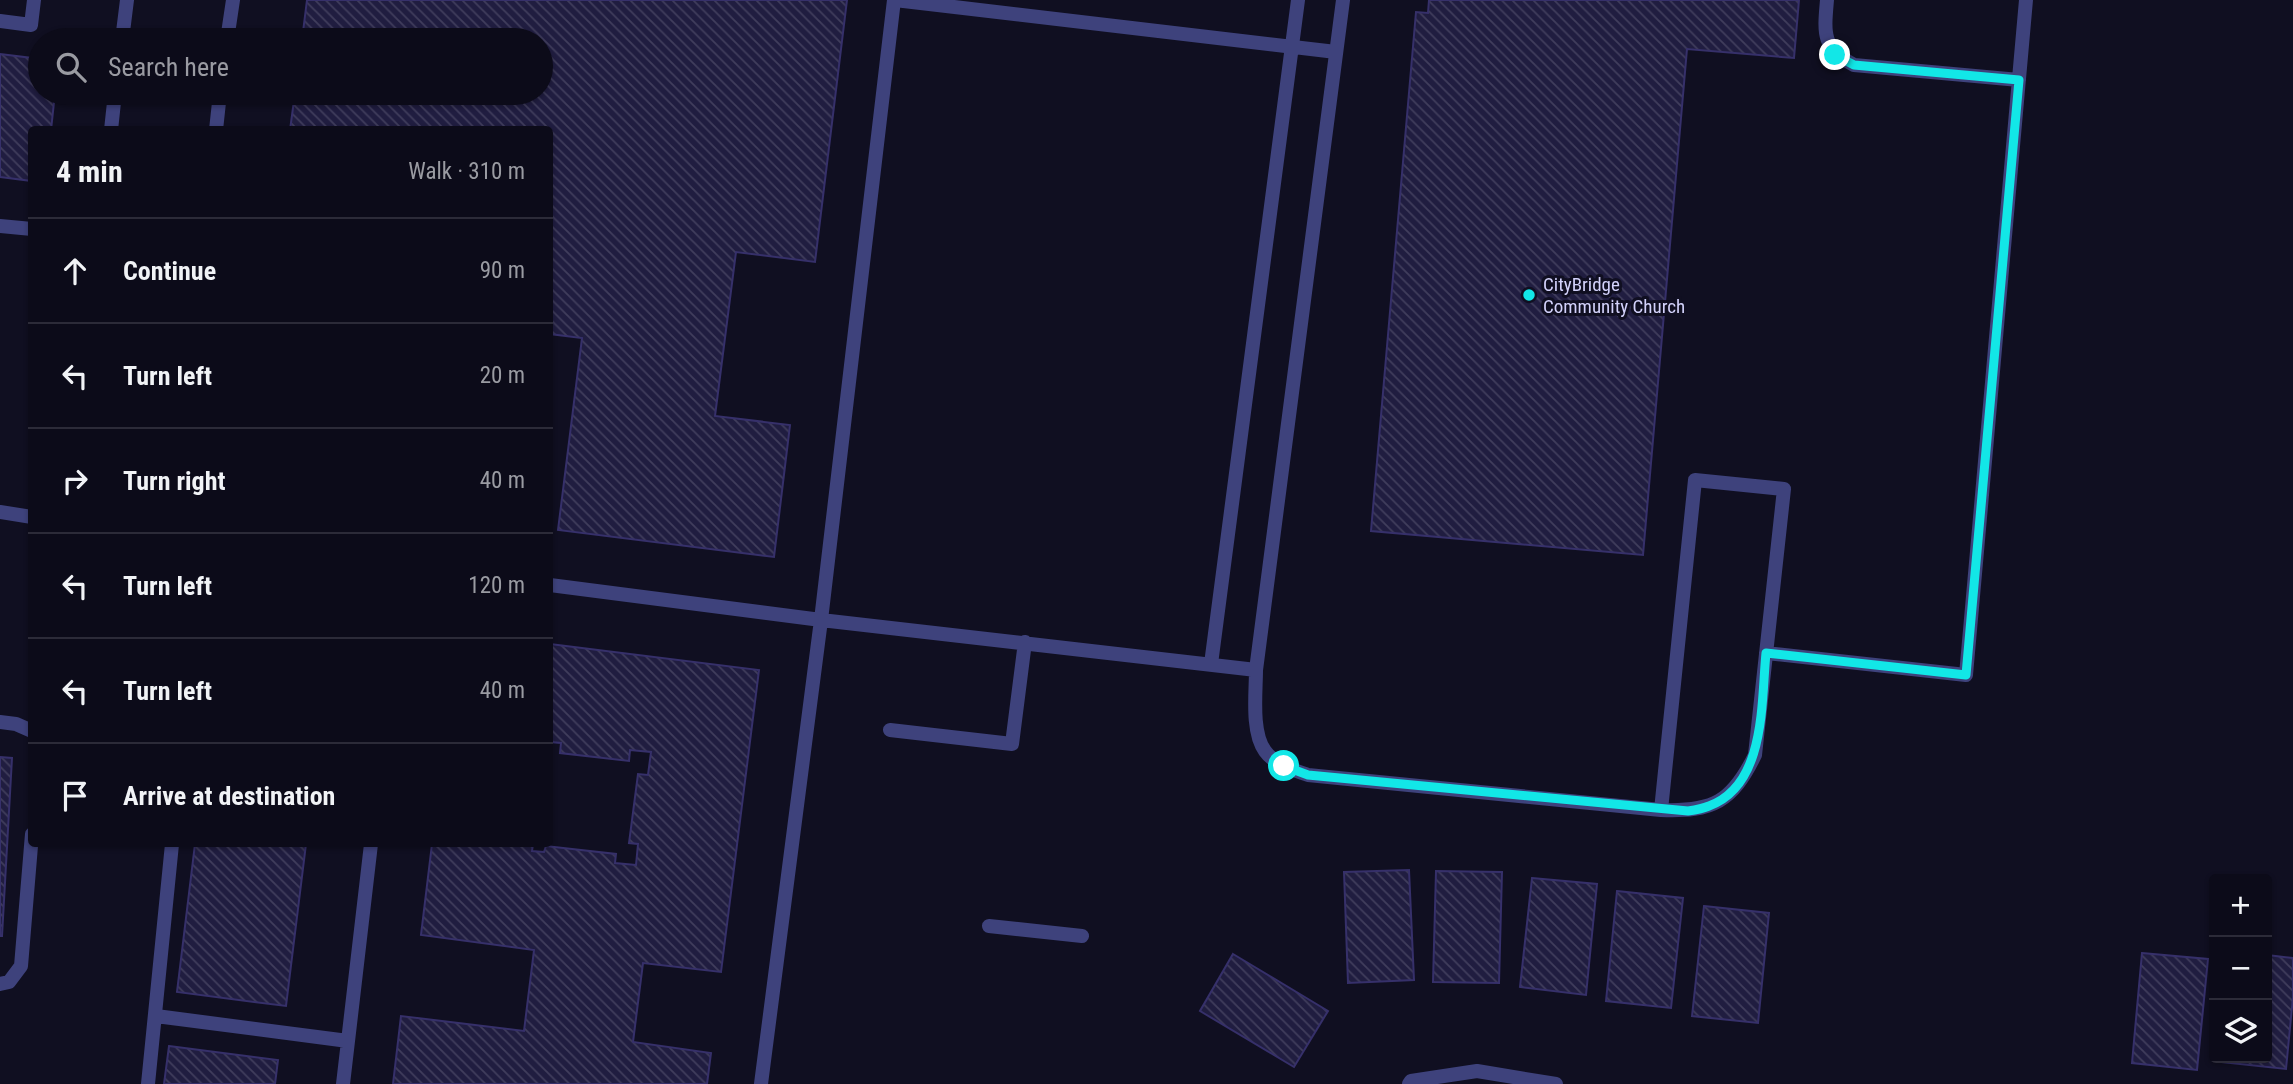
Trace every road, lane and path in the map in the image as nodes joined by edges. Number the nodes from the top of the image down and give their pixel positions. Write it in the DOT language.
graph roads {
  1 [pos="34,0"];
  2 [pos="127,0"];
  3 [pos="233,0"];
  4 [pos="895,0"];
  5 [pos="1298,0"];
  6 [pos="1343,0"];
  7 [pos="1827,0"];
  8 [pos="2026,0"];
  9 [pos="1005,7"];
  10 [pos="0,21"];
  11 [pos="124,28"];
  12 [pos="229,28"];
  13 [pos="1292,46"];
  14 [pos="1336,52"];
  15 [pos="2019,80"];
  16 [pos="114,105"];
  17 [pos="219,105"];
  18 [pos="111,126"];
  19 [pos="216,126"];
  20 [pos="0,226"];
  21 [pos="28,229"];
  22 [pos="0,512"];
  23 [pos="28,516"];
  24 [pos="553,585"];
  25 [pos="821,620"];
  26 [pos="1025,642"];
  27 [pos="1766,653"];
  28 [pos="1211,664"];
  29 [pos="1256,670"];
  30 [pos="0,722"];
  31 [pos="28,729"];
  32 [pos="890,730"];
  33 [pos="1661,810"];
  34 [pos="31,847"];
  35 [pos="172,847"];
  36 [pos="371,847"];
  37 [pos="989,926"];
  38 [pos="1082,936"];
  39 [pos="0,984"];
  40 [pos="156,1016"];
  41 [pos="348,1041"];
  42 [pos="1410,1082"];
  43 [pos="148,1084"];
  44 [pos="343,1084"];
  45 [pos="761,1084"];
  46 [pos="1556,1084"];
  1 -- 10 [label="street"];
  2 -- 11 [label="street"];
  3 -- 12 [label="street"];
  4 -- 9 [label="street"];
  4 -- 25 [label="street"];
  5 -- 13 [label="street"];
  6 -- 14 [label="street"];
  7 -- 15 [label="street"];
  8 -- 15 [label="street"];
  9 -- 13 [label="street"];
  13 -- 14 [label="street"];
  13 -- 28 [label="street"];
  14 -- 29 [label="street"];
  15 -- 27 [label="street"];
  16 -- 18 [label="street"];
  17 -- 19 [label="street"];
  20 -- 21 [label="street"];
  22 -- 23 [label="street"];
  24 -- 25 [label="street"];
  25 -- 26 [label="street"];
  25 -- 45 [label="street"];
  26 -- 28 [label="street"];
  26 -- 32 [label="street"];
  27 -- 33 [label="street"];
  27 -- 33 [label="street"];
  28 -- 29 [label="street"];
  29 -- 33 [label="street"];
  30 -- 31 [label="street"];
  34 -- 39 [label="street"];
  35 -- 40 [label="street"];
  36 -- 41 [label="street"];
  37 -- 38 [label="street"];
  40 -- 41 [label="street"];
  40 -- 43 [label="street"];
  41 -- 44 [label="street"];
  42 -- 46 [label="street"];
}
